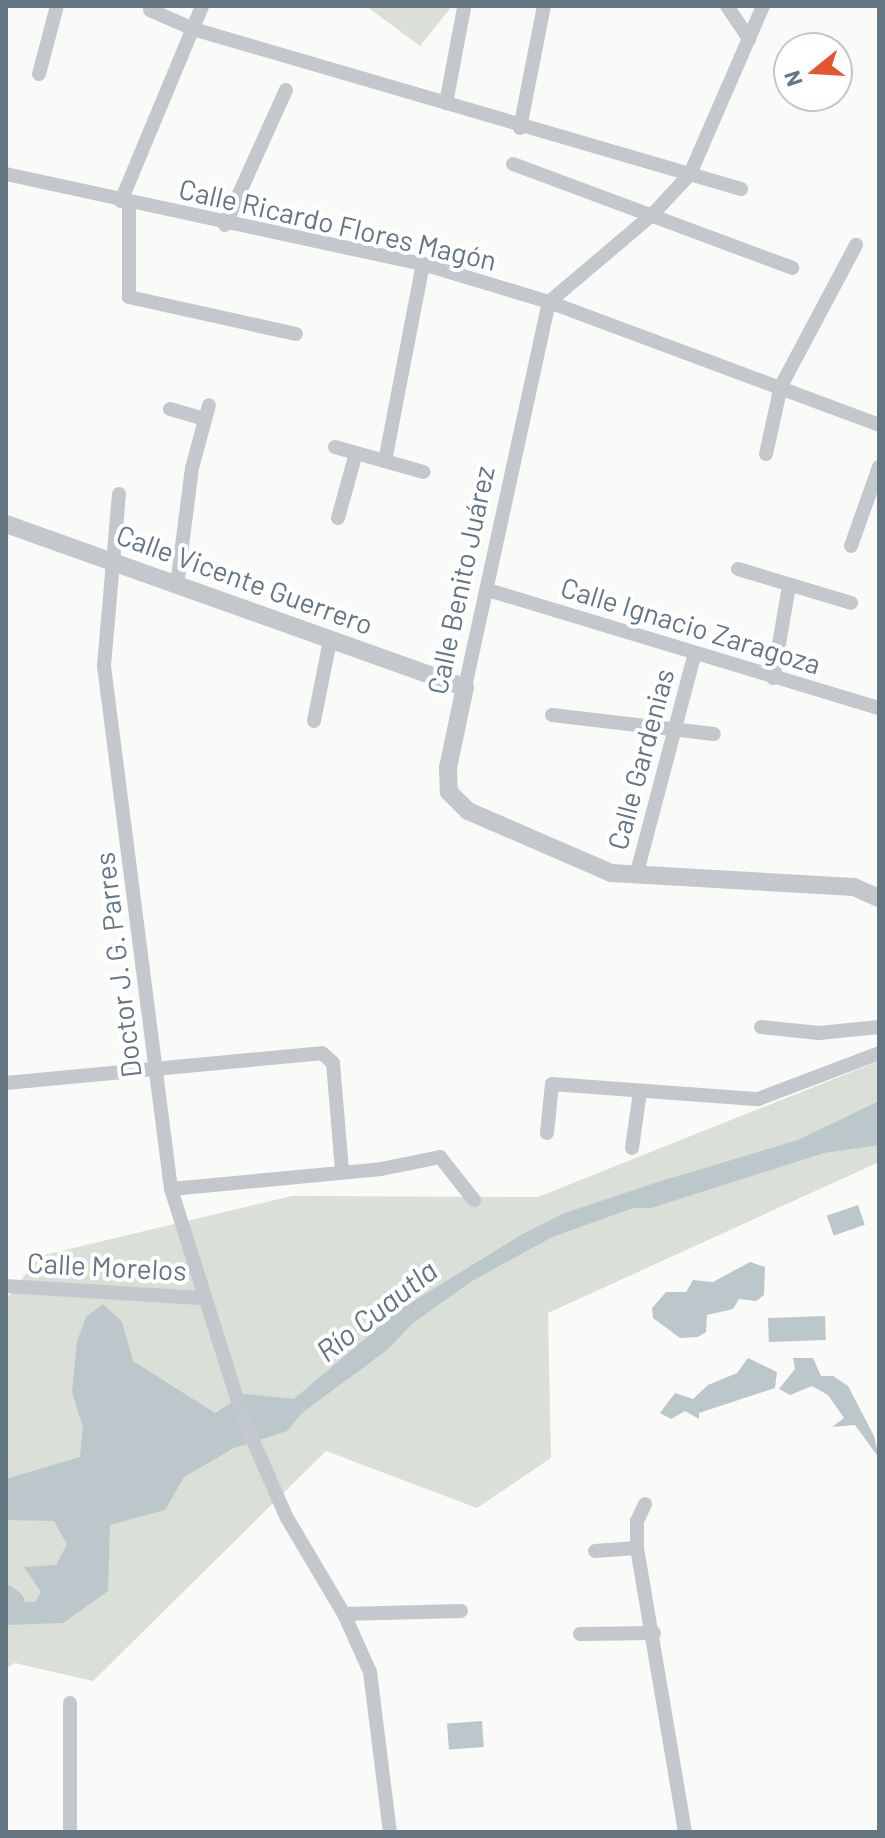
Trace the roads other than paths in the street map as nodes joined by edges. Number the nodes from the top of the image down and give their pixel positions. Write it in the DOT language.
graph roads {
  1 [pos="57,6"];
  2 [pos="202,6"];
  3 [pos="544,6"];
  4 [pos="727,6"];
  5 [pos="763,6"];
  6 [pos="464,8"];
  7 [pos="150,10"];
  8 [pos="193,29"];
  9 [pos="749,39"];
  10 [pos="39,74"];
  11 [pos="286,90"];
  12 [pos="446,103"];
  13 [pos="520,128"];
  14 [pos="513,164"];
  15 [pos="6,174"];
  16 [pos="690,174"];
  17 [pos="741,189"];
  18 [pos="125,202"];
  19 [pos="653,214"];
  20 [pos="225,225"];
  21 [pos="856,245"];
  22 [pos="423,264"];
  23 [pos="792,268"];
  24 [pos="549,302"];
  25 [pos="296,334"];
  26 [pos="781,386"];
  27 [pos="170,409"];
  28 [pos="879,425"];
  29 [pos="335,447"];
  30 [pos="356,453"];
  31 [pos="766,454"];
  32 [pos="385,461"];
  33 [pos="879,467"];
  34 [pos="424,472"];
  35 [pos="119,494"];
  36 [pos="338,518"];
  37 [pos="6,524"];
  38 [pos="851,546"];
  39 [pos="112,559"];
  40 [pos="738,569"];
  41 [pos="177,585"];
  42 [pos="789,586"];
  43 [pos="488,590"];
  44 [pos="851,603"];
  45 [pos="330,640"];
  46 [pos="694,656"];
  47 [pos="773,678"];
  48 [pos="465,687"];
  49 [pos="879,708"];
  50 [pos="552,715"];
  51 [pos="314,721"];
  52 [pos="676,731"];
  53 [pos="714,734"];
  54 [pos="636,876"];
  55 [pos="879,898"];
  56 [pos="761,1027"];
  57 [pos="879,1027"];
  58 [pos="879,1053"];
  59 [pos="156,1067"];
  60 [pos="6,1083"];
  61 [pos="640,1092"];
  62 [pos="547,1133"];
  63 [pos="632,1148"];
  64 [pos="342,1171"];
  65 [pos="171,1189"];
  66 [pos="474,1200"];
  67 [pos="6,1286"];
  68 [pos="205,1298"];
  69 [pos="645,1504"];
  70 [pos="637,1548"];
  71 [pos="595,1551"];
  72 [pos="461,1611"];
  73 [pos="344,1614"];
  74 [pos="654,1633"];
  75 [pos="580,1634"];
  76 [pos="70,1703"];
  77 [pos="70,1832"];
  78 [pos="390,1832"];
  79 [pos="685,1832"];
  1 -- 10 [label="street"];
  2 -- 8 [label="street"];
  3 -- 13 [label="street"];
  4 -- 9 [label="street"];
  5 -- 9 [label="street"];
  6 -- 12 [label="street"];
  7 -- 8 [label="street"];
  8 -- 12 [label="street"];
  8 -- 18 [label="street"];
  9 -- 16 [label="street"];
  11 -- 20 [label="street"];
  12 -- 13 [label="street"];
  13 -- 16 [label="street"];
  14 -- 19 [label="street"];
  15 -- 18 [label="street, Calle Ricardo Flores Magón"];
  16 -- 17 [label="street"];
  16 -- 19 [label="street"];
  18 -- 20 [label="street, Calle Ricardo Flores Magón"];
  18 -- 25 [label="street"];
  19 -- 23 [label="street"];
  19 -- 24 [label="street"];
  20 -- 22 [label="street, Calle Ricardo Flores Magón"];
  21 -- 26 [label="street"];
  22 -- 24 [label="street, Calle Ricardo Flores Magón"];
  22 -- 32 [label="street"];
  24 -- 26 [label="street, Calle Ricardo Flores Magón"];
  24 -- 43 [label="street, Calle Benito Juárez"];
  26 -- 28 [label="street, Calle Ricardo Flores Magón"];
  26 -- 31 [label="street"];
  27 -- 41 [label="street"];
  29 -- 30 [label="street"];
  30 -- 32 [label="street"];
  30 -- 36 [label="street"];
  32 -- 34 [label="street"];
  33 -- 38 [label="street"];
  35 -- 39 [label="street, Doctor J. G. Parres"];
  37 -- 39 [label="street, Calle Vicente Guerrero"];
  39 -- 41 [label="street, Calle Vicente Guerrero"];
  39 -- 59 [label="street, Doctor J. G. Parres"];
  40 -- 42 [label="street"];
  41 -- 45 [label="street, Calle Vicente Guerrero"];
  42 -- 44 [label="street"];
  42 -- 47 [label="street"];
  43 -- 46 [label="street, Calle Ignacio Zaragoza"];
  43 -- 48 [label="street, Calle Benito Juárez"];
  45 -- 48 [label="street, Calle Vicente Guerrero"];
  45 -- 51 [label="street"];
  46 -- 47 [label="street, Calle Ignacio Zaragoza"];
  46 -- 52 [label="street, Calle Gardenias"];
  47 -- 49 [label="street, Calle Ignacio Zaragoza"];
  48 -- 54 [label="street, Calle Benito Juárez"];
  50 -- 52 [label="street"];
  52 -- 53 [label="street"];
  52 -- 54 [label="street, Calle Gardenias"];
  54 -- 55 [label="street, Calle Benito Juárez"];
  56 -- 57 [label="street"];
  58 -- 61 [label="street"];
  59 -- 60 [label="street"];
  59 -- 64 [label="street"];
  59 -- 65 [label="street, Doctor J. G. Parres"];
  61 -- 62 [label="street"];
  61 -- 63 [label="street"];
  64 -- 65 [label="street"];
  64 -- 66 [label="street"];
  65 -- 68 [label="street, Doctor J. G. Parres"];
  67 -- 68 [label="street, Calle Morelos"];
  68 -- 73 [label="street, Doctor J. G. Parres"];
  69 -- 70 [label="street"];
  70 -- 71 [label="street"];
  70 -- 74 [label="street"];
  72 -- 73 [label="street"];
  73 -- 78 [label="street, Doctor J. G. Parres"];
  74 -- 75 [label="street"];
  74 -- 79 [label="street"];
  76 -- 77 [label="street"];
}
